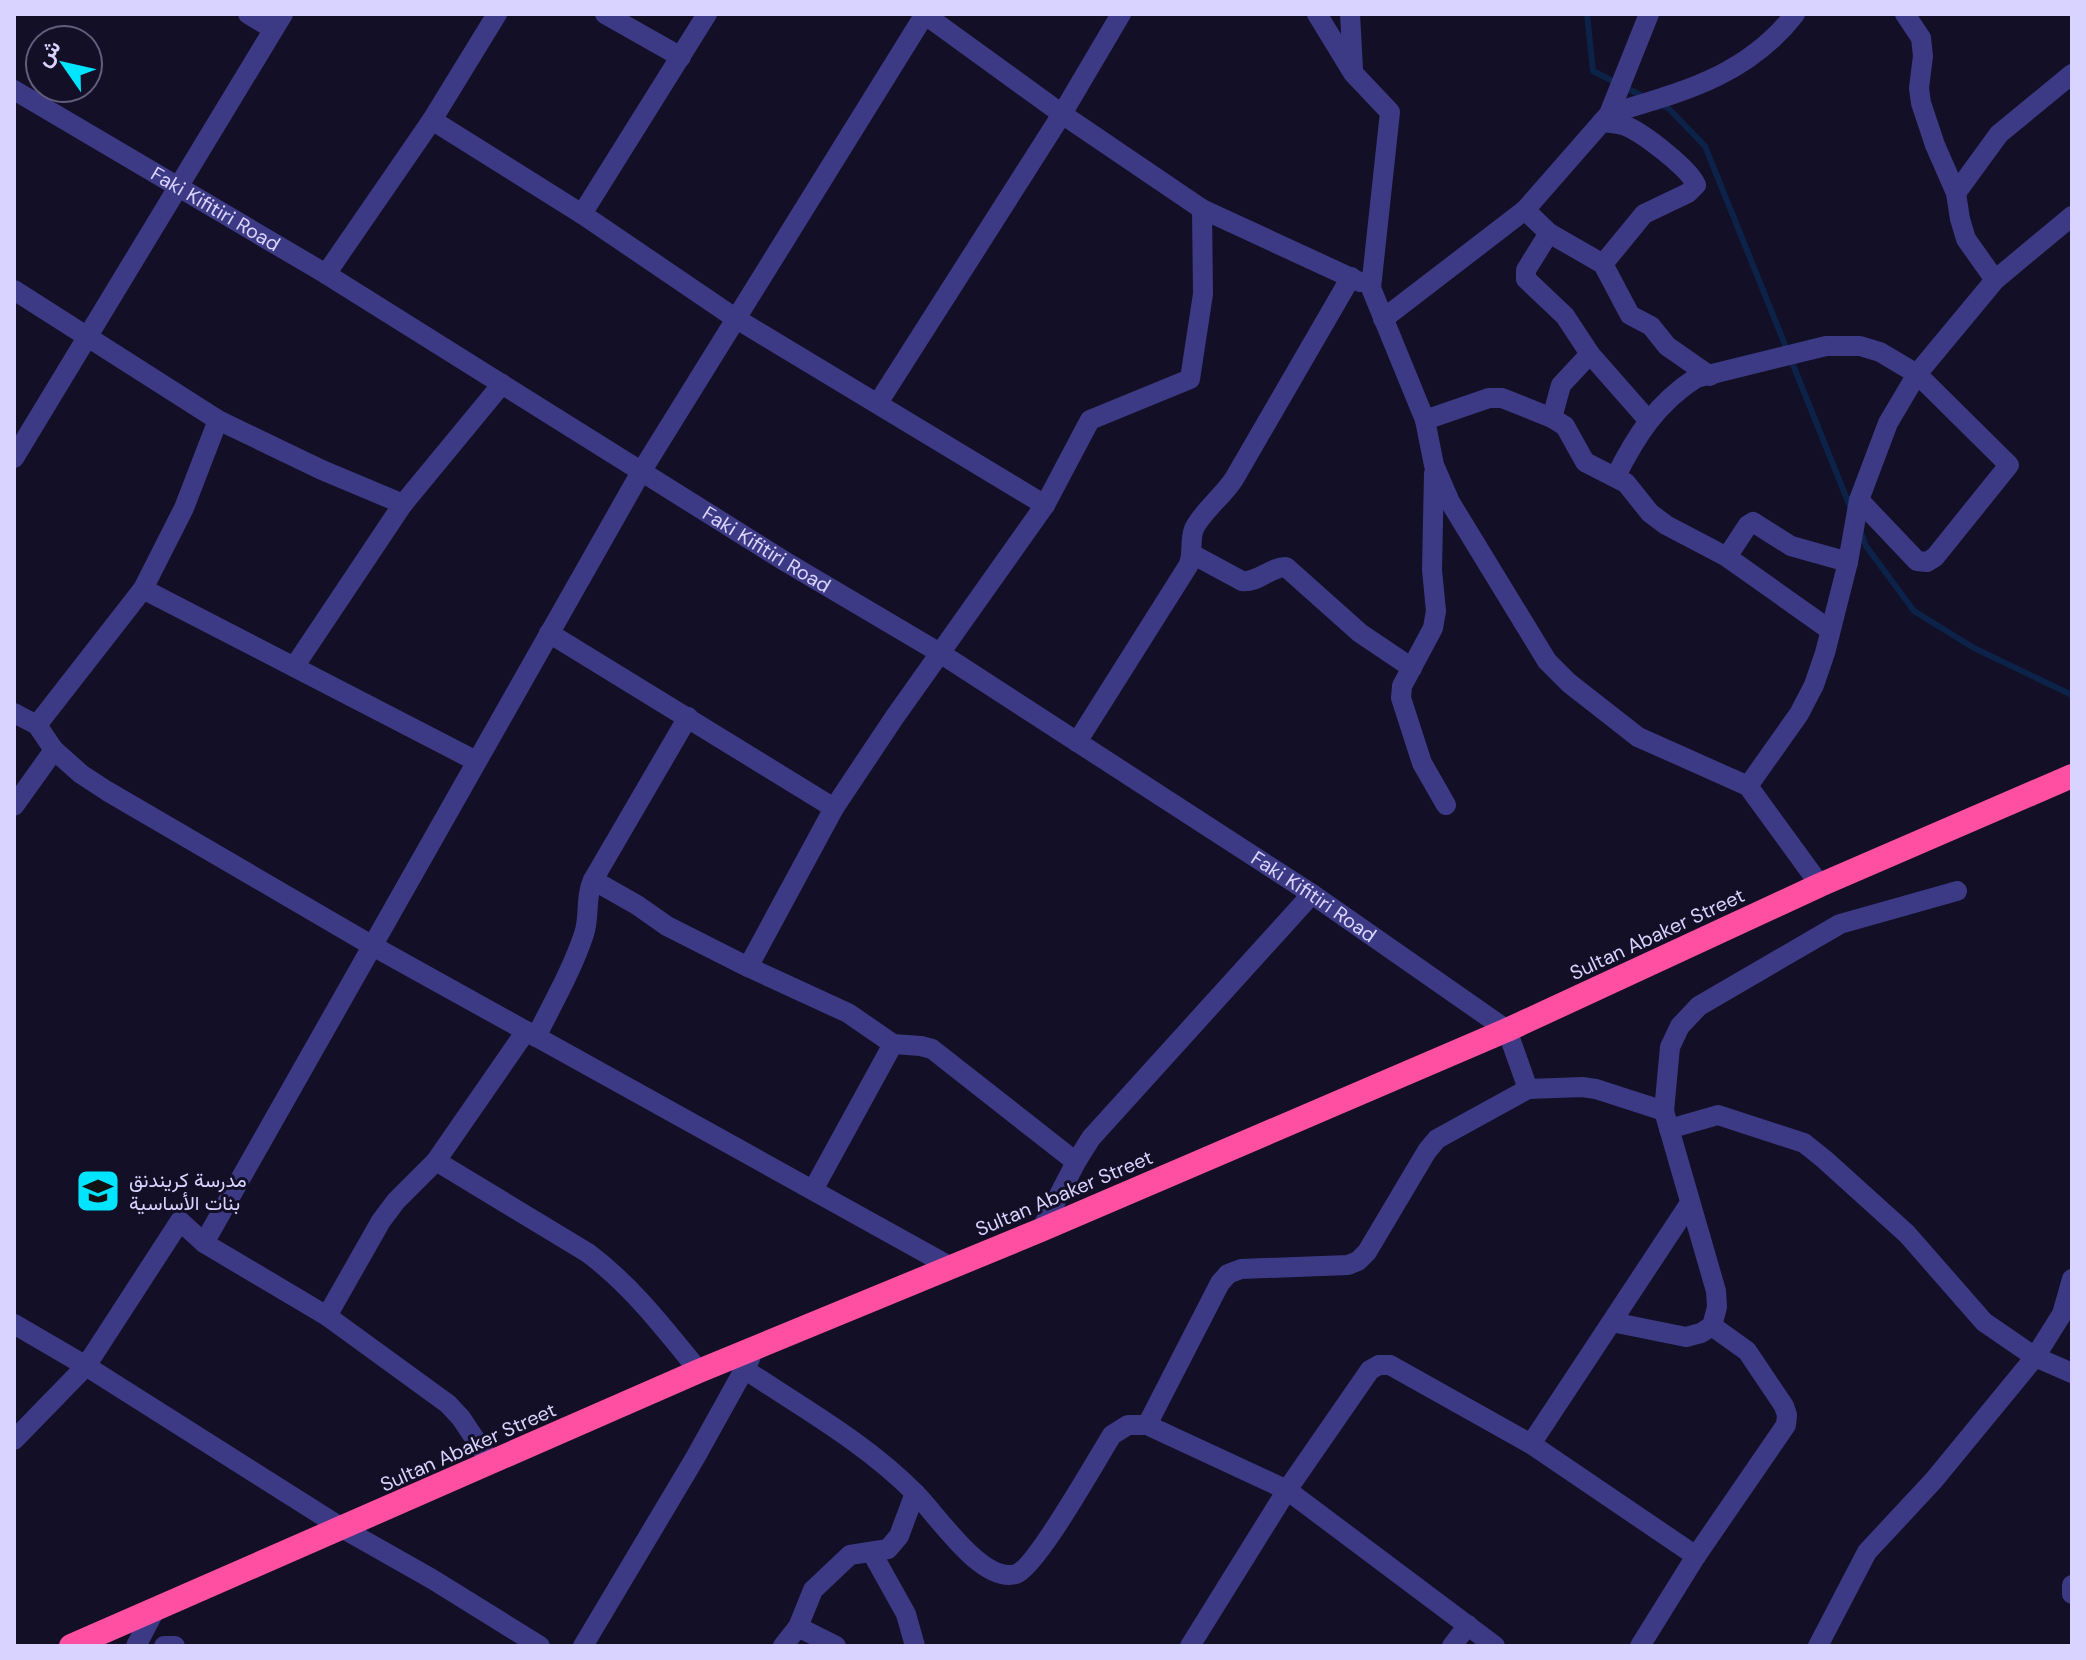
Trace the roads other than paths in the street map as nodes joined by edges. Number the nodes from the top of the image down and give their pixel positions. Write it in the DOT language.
graph roads {
  1 [pos="248,14"];
  2 [pos="497,14"];
  3 [pos="605,14"];
  4 [pos="707,14"];
  5 [pos="924,14"];
  6 [pos="1121,14"];
  7 [pos="1317,14"];
  8 [pos="1350,14"];
  9 [pos="1649,14"];
  10 [pos="1795,14"];
  11 [pos="1905,14"];
  12 [pos="278,22"];
  13 [pos="681,57"];
  14 [pos="1353,73"];
  15 [pos="2072,74"];
  16 [pos="16,97"];
  17 [pos="1062,114"];
  18 [pos="1605,118"];
  19 [pos="432,120"];
  20 [pos="177,186"];
  21 [pos="1956,193"];
  22 [pos="1202,209"];
  23 [pos="1525,210"];
  24 [pos="582,214"];
  25 [pos="2072,216"];
  26 [pos="1549,233"];
  27 [pos="1603,264"];
  28 [pos="326,274"];
  29 [pos="1351,277"];
  30 [pos="1995,280"];
  31 [pos="1371,288"];
  32 [pos="14,290"];
  33 [pos="735,318"];
  34 [pos="1383,319"];
  35 [pos="87,335"];
  36 [pos="1590,354"];
  37 [pos="1917,374"];
  38 [pos="1710,376"];
  39 [pos="502,384"];
  40 [pos="878,403"];
  41 [pos="1552,418"];
  42 [pos="218,420"];
  43 [pos="1425,420"];
  44 [pos="1648,420"];
  45 [pos="14,458"];
  46 [pos="1434,465"];
  47 [pos="641,472"];
  48 [pos="1616,476"];
  49 [pos="1859,500"];
  50 [pos="403,504"];
  51 [pos="1045,505"];
  52 [pos="1192,554"];
  53 [pos="1727,557"];
  54 [pos="1848,562"];
  55 [pos="143,589"];
  56 [pos="1830,630"];
  57 [pos="549,633"];
  58 [pos="940,653"];
  59 [pos="294,667"];
  60 [pos="1412,668"];
  61 [pos="14,713"];
  62 [pos="688,717"];
  63 [pos="37,725"];
  64 [pos="1077,742"];
  65 [pos="54,750"];
  66 [pos="476,761"];
  67 [pos="2072,776"];
  68 [pos="1748,786"];
  69 [pos="1446,805"];
  70 [pos="14,806"];
  71 [pos="834,808"];
  72 [pos="593,880"];
  73 [pos="1820,885"];
  74 [pos="1957,891"];
  75 [pos="1312,894"];
  76 [pos="371,945"];
  77 [pos="748,967"];
  78 [pos="1507,1030"];
  79 [pos="531,1034"];
  80 [pos="893,1044"];
  81 [pos="1528,1089"];
  82 [pos="1667,1120"];
  83 [pos="436,1161"];
  84 [pos="1076,1162"];
  85 [pos="813,1190"];
  86 [pos="1690,1203"];
  87 [pos="1041,1230"];
  88 [pos="204,1243"];
  89 [pos="951,1267"];
  90 [pos="2072,1279"];
  91 [pos="327,1316"];
  92 [pos="1612,1322"];
  93 [pos="14,1324"];
  94 [pos="1712,1326"];
  95 [pos="757,1346"];
  96 [pos="2035,1357"];
  97 [pos="86,1366"];
  98 [pos="744,1369"];
  99 [pos="699,1371"];
  100 [pos="2072,1373"];
  101 [pos="1147,1425"];
  102 [pos="14,1440"];
  103 [pos="1531,1444"];
  104 [pos="491,1463"];
  105 [pos="1287,1490"];
  106 [pos="915,1493"];
  107 [pos="342,1528"];
  108 [pos="872,1553"];
  109 [pos="1696,1556"];
  110 [pos="2072,1585"];
  111 [pos="2072,1594"];
  112 [pos="156,1608"];
  113 [pos="1468,1625"];
  114 [pos="798,1627"];
  115 [pos="512,1639"];
  116 [pos="71,1646"];
  117 [pos="136,1646"];
  118 [pos="164,1646"];
  119 [pos="175,1646"];
  120 [pos="540,1646"];
  121 [pos="583,1646"];
  122 [pos="783,1646"];
  123 [pos="836,1646"];
  124 [pos="915,1646"];
  125 [pos="1190,1646"];
  126 [pos="1452,1646"];
  127 [pos="1495,1646"];
  128 [pos="1640,1646"];
  129 [pos="1818,1646"];
  1 -- 12 [label="street"];
  2 -- 19 [label="street"];
  3 -- 13 [label="street"];
  4 -- 13 [label="street"];
  5 -- 17 [label="street"];
  5 -- 33 [label="street"];
  6 -- 17 [label="street"];
  7 -- 14 [label="street"];
  8 -- 14 [label="street"];
  9 -- 18 [label="street"];
  10 -- 18 [label="street"];
  11 -- 21 [label="street"];
  12 -- 20 [label="street"];
  13 -- 24 [label="street"];
  14 -- 31 [label="street"];
  15 -- 21 [label="street"];
  16 -- 20 [label="street, Faki Kifitiri Road"];
  17 -- 22 [label="street"];
  17 -- 40 [label="street"];
  18 -- 23 [label="street"];
  18 -- 27 [label="street"];
  19 -- 24 [label="street"];
  19 -- 28 [label="street"];
  20 -- 28 [label="street, Faki Kifitiri Road"];
  20 -- 35 [label="street"];
  21 -- 30 [label="street"];
  22 -- 29 [label="street"];
  22 -- 51 [label="street"];
  23 -- 26 [label="street"];
  23 -- 34 [label="street"];
  24 -- 33 [label="street"];
  25 -- 30 [label="street"];
  26 -- 27 [label="street"];
  26 -- 36 [label="street"];
  27 -- 38 [label="street"];
  28 -- 39 [label="street, Faki Kifitiri Road"];
  29 -- 31 [label="street"];
  29 -- 52 [label="street"];
  30 -- 37 [label="street"];
  31 -- 34 [label="street"];
  32 -- 35 [label="street"];
  33 -- 40 [label="street"];
  33 -- 47 [label="street"];
  34 -- 43 [label="street"];
  35 -- 42 [label="street"];
  35 -- 45 [label="street"];
  36 -- 41 [label="street"];
  36 -- 44 [label="street"];
  37 -- 38 [label="street"];
  37 -- 49 [label="street"];
  37 -- 49 [label="street"];
  38 -- 44 [label="street"];
  39 -- 47 [label="street, Faki Kifitiri Road"];
  39 -- 50 [label="street"];
  40 -- 51 [label="street"];
  41 -- 43 [label="street"];
  41 -- 48 [label="street"];
  42 -- 50 [label="street"];
  42 -- 55 [label="street"];
  43 -- 46 [label="street"];
  44 -- 48 [label="street"];
  46 -- 60 [label="street"];
  46 -- 68 [label="street"];
  47 -- 57 [label="street"];
  47 -- 58 [label="street, Faki Kifitiri Road"];
  48 -- 53 [label="street"];
  49 -- 54 [label="street"];
  50 -- 59 [label="street"];
  51 -- 58 [label="street"];
  52 -- 60 [label="street"];
  52 -- 64 [label="street"];
  53 -- 54 [label="street"];
  53 -- 56 [label="street"];
  54 -- 56 [label="street"];
  55 -- 59 [label="street"];
  55 -- 63 [label="street"];
  56 -- 68 [label="street"];
  57 -- 62 [label="street"];
  57 -- 66 [label="street"];
  58 -- 64 [label="street, Faki Kifitiri Road"];
  58 -- 71 [label="street"];
  59 -- 66 [label="street"];
  60 -- 69 [label="street"];
  61 -- 63 [label="street"];
  62 -- 71 [label="street"];
  62 -- 72 [label="street"];
  63 -- 65 [label="street"];
  64 -- 75 [label="street, Faki Kifitiri Road"];
  65 -- 70 [label="street"];
  65 -- 76 [label="street"];
  66 -- 76 [label="street"];
  67 -- 73 [label="highway, Sultan Abaker Street"];
  68 -- 73 [label="street"];
  71 -- 77 [label="street"];
  72 -- 77 [label="street"];
  72 -- 79 [label="street"];
  73 -- 78 [label="highway, Sultan Abaker Street"];
  74 -- 82 [label="street"];
  75 -- 78 [label="street, Faki Kifitiri Road"];
  75 -- 84 [label="street"];
  76 -- 79 [label="street"];
  76 -- 88 [label="street"];
  77 -- 80 [label="street"];
  78 -- 81 [label="street"];
  78 -- 87 [label="highway, Sultan Abaker Street"];
  79 -- 83 [label="street"];
  79 -- 85 [label="street"];
  80 -- 84 [label="street"];
  80 -- 85 [label="street"];
  81 -- 82 [label="street"];
  81 -- 101 [label="street"];
  82 -- 86 [label="street"];
  82 -- 96 [label="street"];
  83 -- 91 [label="street"];
  83 -- 99 [label="street"];
  84 -- 87 [label="street"];
  85 -- 89 [label="street"];
  86 -- 92 [label="street"];
  86 -- 94 [label="street"];
  87 -- 89 [label="highway, Sultan Abaker Street"];
  88 -- 91 [label="street"];
  88 -- 97 [label="street"];
  89 -- 95 [label="highway, Sultan Abaker Street"];
  90 -- 96 [label="street"];
  91 -- 104 [label="street"];
  92 -- 94 [label="street"];
  92 -- 103 [label="street"];
  93 -- 97 [label="street"];
  94 -- 109 [label="street"];
  95 -- 98 [label="street"];
  95 -- 99 [label="highway, Sultan Abaker Street"];
  96 -- 100 [label="street"];
  96 -- 129 [label="street"];
  97 -- 102 [label="street"];
  97 -- 107 [label="street"];
  98 -- 106 [label="street"];
  98 -- 121 [label="street"];
  99 -- 104 [label="highway, Sultan Abaker Street"];
  101 -- 105 [label="street"];
  101 -- 106 [label="street"];
  103 -- 105 [label="street"];
  103 -- 109 [label="street"];
  104 -- 107 [label="highway, Sultan Abaker Street"];
  105 -- 113 [label="street"];
  105 -- 125 [label="street"];
  106 -- 108 [label="street"];
  107 -- 112 [label="highway, Sultan Abaker Street"];
  107 -- 115 [label="street"];
  108 -- 114 [label="street"];
  108 -- 124 [label="street"];
  109 -- 128 [label="street"];
  110 -- 111 [label="street"];
  112 -- 116 [label="highway, Sultan Abaker Street"];
  112 -- 117 [label="street"];
  113 -- 126 [label="street"];
  113 -- 127 [label="street"];
  114 -- 122 [label="street"];
  114 -- 123 [label="street"];
  115 -- 120 [label="street"];
  118 -- 119 [label="street"];
}
